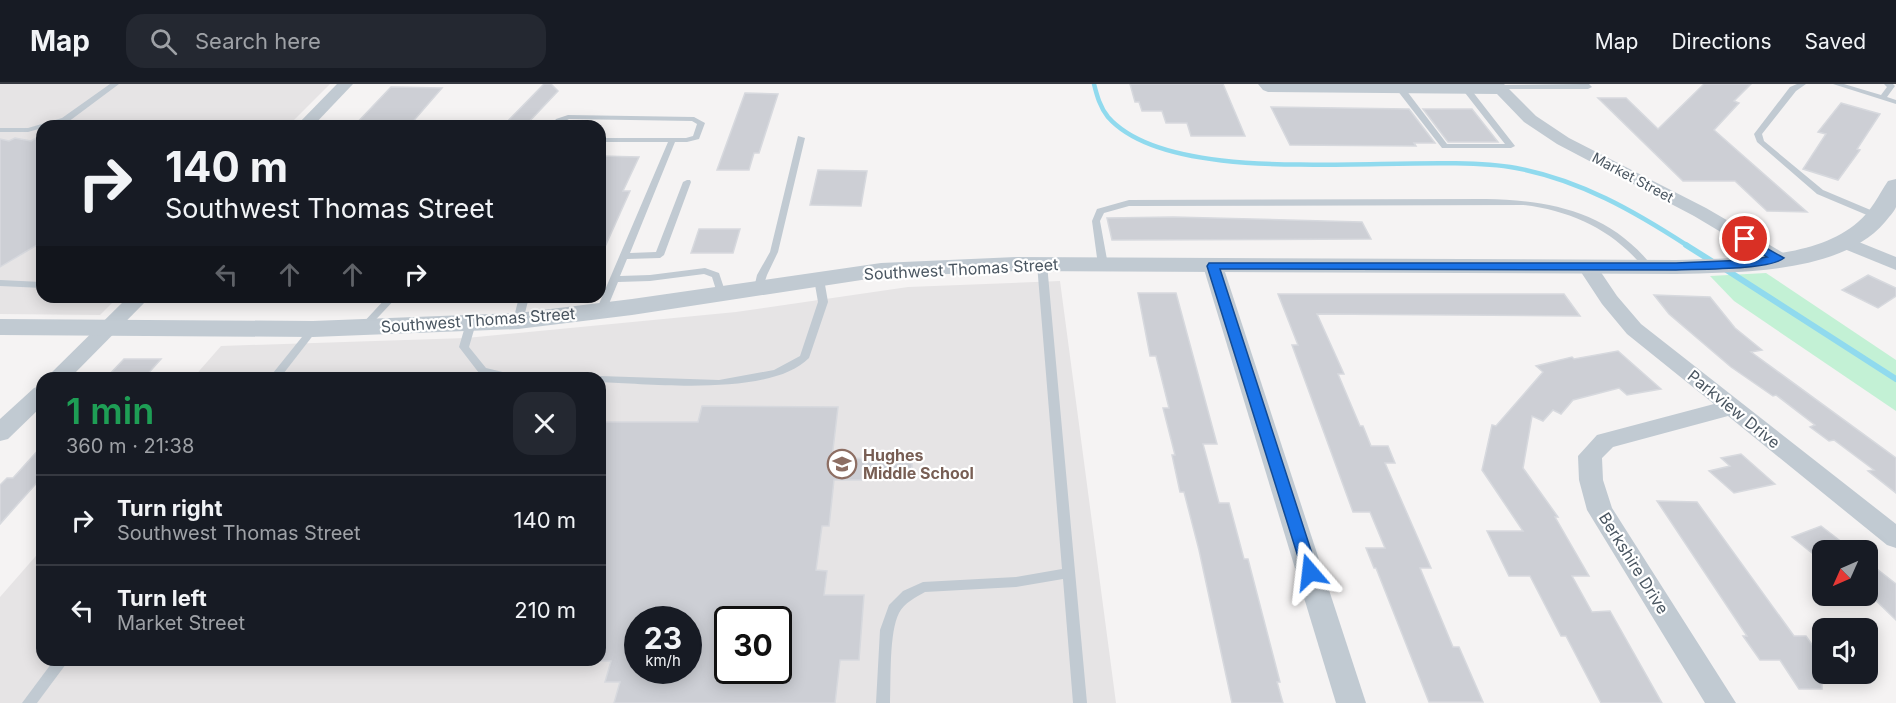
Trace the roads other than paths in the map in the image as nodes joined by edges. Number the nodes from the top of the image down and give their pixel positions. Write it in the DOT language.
graph roads {
  1 [pos="115,84"];
  2 [pos="345,84"];
  3 [pos="1266,84"];
  4 [pos="1585,84"];
  5 [pos="1802,84"];
  6 [pos="1837,84"];
  7 [pos="1888,84"];
  8 [pos="1358,86"];
  9 [pos="1498,87"];
  10 [pos="1400,88"];
  11 [pos="1466,89"];
  12 [pos="1883,98"];
  13 [pos="1896,102"];
  14 [pos="65,120"];
  15 [pos="310,120"];
  16 [pos="560,120"];
  17 [pos="36,128"];
  18 [pos="0,130"];
  19 [pos="801,138"];
  20 [pos="606,140"];
  21 [pos="672,141"];
  22 [pos="687,182"];
  23 [pos="1896,186"];
  24 [pos="1877,216"];
  25 [pos="1844,242"];
  26 [pos="623,256"];
  27 [pos="1778,258"];
  28 [pos="1042,264"];
  29 [pos="1896,264"];
  30 [pos="1103,265"];
  31 [pos="1213,266"];
  32 [pos="1587,266"];
  33 [pos="1647,266"];
  34 [pos="614,279"];
  35 [pos="819,279"];
  36 [pos="0,283"];
  37 [pos="36,285"];
  38 [pos="759,288"];
  39 [pos="721,294"];
  40 [pos="606,299"];
  41 [pos="134,303"];
  42 [pos="386,303"];
  43 [pos="604,303"];
  44 [pos="521,309"];
  45 [pos="601,311"];
  46 [pos="471,324"];
  47 [pos="0,327"];
  48 [pos="364,327"];
  49 [pos="110,328"];
  50 [pos="313,329"];
  51 [pos="63,372"];
  52 [pos="279,372"];
  53 [pos="483,372"];
  54 [pos="606,379"];
  55 [pos="36,399"];
  56 [pos="1734,407"];
  57 [pos="0,433"];
  58 [pos="1896,538"];
  59 [pos="1069,573"];
  60 [pos="57,666"];
  61 [pos="29,703"];
  62 [pos="883,703"];
  63 [pos="1080,703"];
  64 [pos="1351,703"];
  65 [pos="1720,703"];
  1 -- 14 [label="lane"];
  2 -- 15 [label="street"];
  3 -- 8 [label="street"];
  4 -- 9 [label="lane"];
  5 -- 24 [label="lane"];
  6 -- 12 [label="lane"];
  7 -- 12 [label="lane"];
  8 -- 10 [label="street"];
  9 -- 11 [label="street"];
  9 -- 27 [label="street, Market Street"];
  10 -- 11 [label="street"];
  10 -- 11 [label="lane"];
  12 -- 13 [label="lane"];
  16 -- 21 [label="lane"];
  17 -- 18 [label="lane"];
  19 -- 38 [label="lane"];
  20 -- 21 [label="lane"];
  21 -- 26 [label="lane"];
  22 -- 26 [label="lane"];
  23 -- 24 [label="street, Southwest Thomas Street"];
  24 -- 25 [label="street, Southwest Thomas Street"];
  25 -- 27 [label="street, Southwest Thomas Street"];
  25 -- 29 [label="street"];
  26 -- 34 [label="lane"];
  27 -- 33 [label="street, Southwest Thomas Street"];
  28 -- 30 [label="street, Southwest Thomas Street"];
  28 -- 35 [label="street, Southwest Thomas Street"];
  28 -- 59 [label="lane"];
  30 -- 31 [label="street, Southwest Thomas Street"];
  30 -- 33 [label="lane"];
  31 -- 32 [label="street, Southwest Thomas Street"];
  31 -- 64 [label="street"];
  32 -- 33 [label="street, Southwest Thomas Street"];
  32 -- 56 [label="street, Parkview Drive"];
  34 -- 39 [label="lane"];
  34 -- 40 [label="lane"];
  35 -- 38 [label="street, Southwest Thomas Street"];
  35 -- 54 [label="lane"];
  36 -- 37 [label="lane"];
  38 -- 39 [label="street, Southwest Thomas Street"];
  39 -- 45 [label="street, Southwest Thomas Street"];
  41 -- 49 [label="street"];
  42 -- 48 [label="lane"];
  43 -- 45 [label="lane"];
  44 -- 45 [label="street, Southwest Thomas Street"];
  44 -- 46 [label="street, Southwest Thomas Street"];
  46 -- 48 [label="street, Southwest Thomas Street"];
  46 -- 53 [label="lane"];
  47 -- 49 [label="street, Southwest Thomas Street"];
  48 -- 50 [label="street, Southwest Thomas Street"];
  49 -- 50 [label="street, Southwest Thomas Street"];
  49 -- 51 [label="street"];
  50 -- 52 [label="lane"];
  55 -- 57 [label="street"];
  56 -- 58 [label="street, Parkview Drive"];
  56 -- 65 [label="street, Berkshire Drive"];
  59 -- 62 [label="lane"];
  59 -- 63 [label="lane"];
  60 -- 61 [label="lane"];
}
